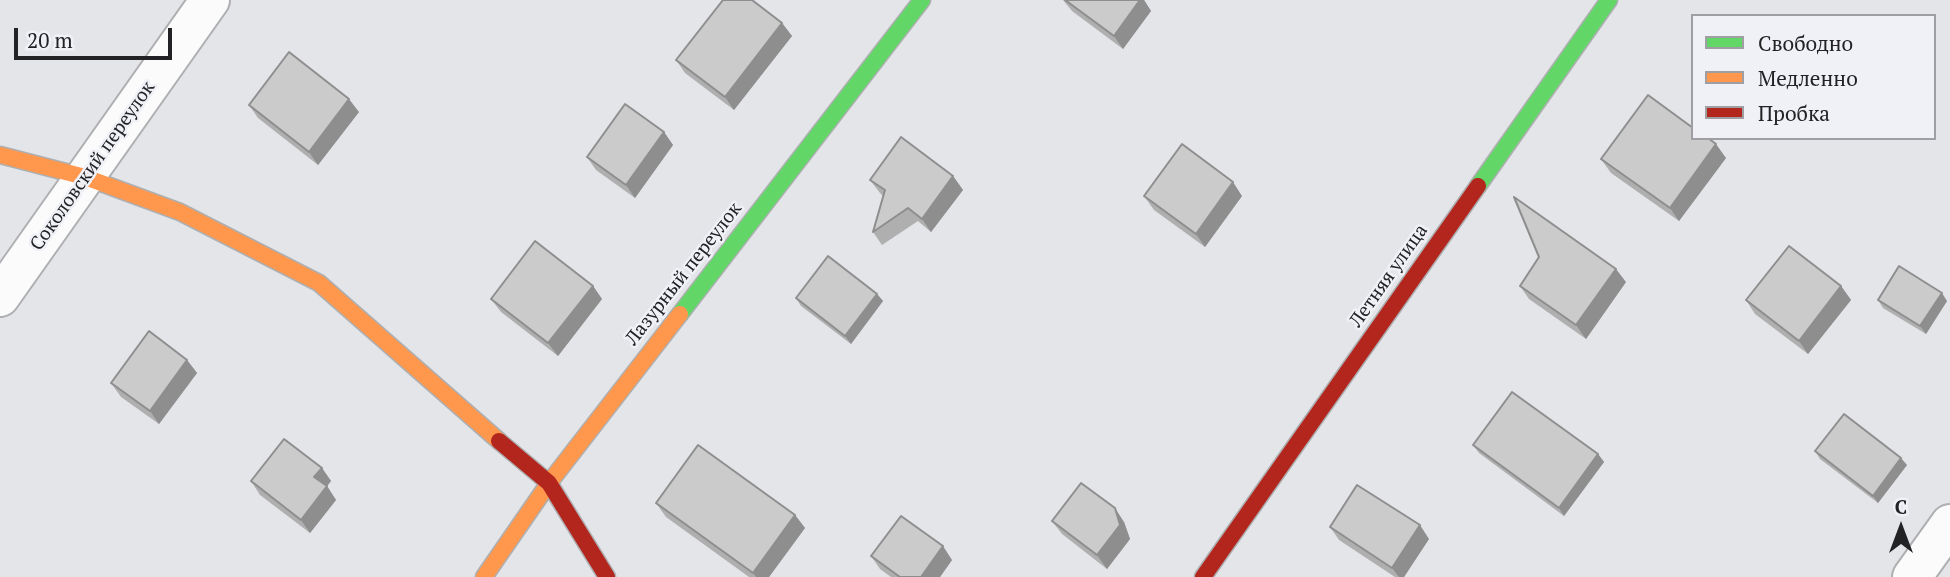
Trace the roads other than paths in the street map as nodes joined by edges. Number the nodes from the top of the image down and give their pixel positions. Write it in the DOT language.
graph roads {
  1 [pos="210,0"];
  2 [pos="922,0"];
  3 [pos="1609,0"];
  4 [pos="0,155"];
  5 [pos="85,177"];
  6 [pos="0,297"];
  7 [pos="549,483"];
  8 [pos="1950,524"];
  9 [pos="484,577"];
  10 [pos="607,577"];
  11 [pos="1203,577"];
  12 [pos="1912,577"];
  1 -- 5 [label="street, Соколовский переулок"];
  2 -- 7 [label="street, Лазурный переулок"];
  3 -- 11 [label="street, Летняя улица"];
  4 -- 5 [label="street"];
  5 -- 6 [label="street, Соколовский переулок"];
  5 -- 7 [label="street"];
  7 -- 9 [label="street, Лазурный переулок"];
  7 -- 10 [label="street"];
  8 -- 12 [label="street"];
}
